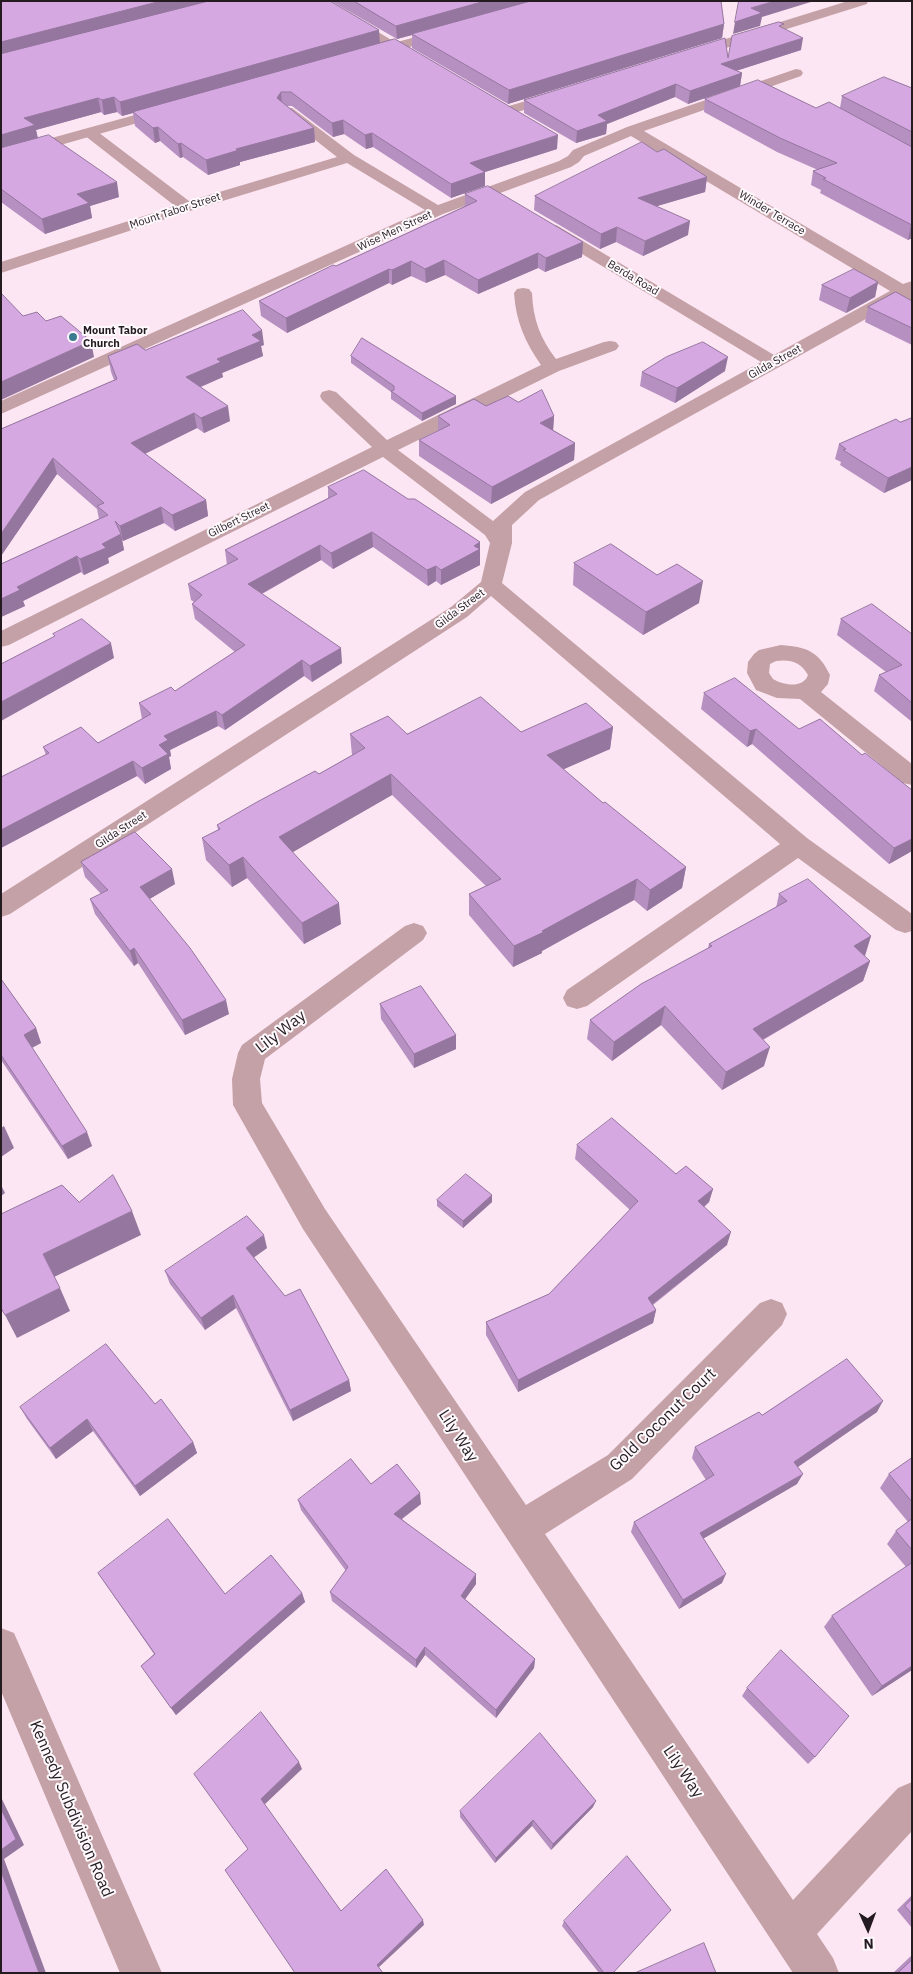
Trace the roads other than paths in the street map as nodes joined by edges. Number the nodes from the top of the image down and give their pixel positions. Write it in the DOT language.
graph roads {
  1 [pos="317,1"];
  2 [pos="862,1"];
  3 [pos="461,28"];
  4 [pos="394,47"];
  5 [pos="356,57"];
  6 [pos="675,59"];
  7 [pos="435,70"];
  8 [pos="796,73"];
  9 [pos="573,91"];
  10 [pos="491,102"];
  11 [pos="184,106"];
  12 [pos="287,112"];
  13 [pos="507,112"];
  14 [pos="523,121"];
  15 [pos="632,130"];
  16 [pos="89,132"];
  17 [pos="563,144"];
  18 [pos="578,153"];
  19 [pos="1,157"];
  20 [pos="349,158"];
  21 [pos="491,193"];
  22 [pos="508,203"];
  23 [pos="188,207"];
  24 [pos="437,211"];
  25 [pos="534,219"];
  26 [pos="5,262"];
  27 [pos="909,291"];
  28 [pos="522,293"];
  29 [pos="610,346"];
  30 [pos="774,362"];
  31 [pos="552,367"];
  32 [pos="329,396"];
  33 [pos="1,408"];
  34 [pos="385,449"];
  35 [pos="501,542"];
  36 [pos="491,585"];
  37 [pos="1,640"];
  38 [pos="804,691"];
  39 [pos="912,777"];
  40 [pos="798,845"];
  41 [pos="1,907"];
  42 [pos="910,923"];
  43 [pos="414,933"];
  44 [pos="577,998"];
  45 [pos="771,1314"];
  46 [pos="520,1530"];
  47 [pos="1,1646"];
  48 [pos="912,1802"];
  49 [pos="791,1932"];
  50 [pos="141,1973"];
  51 [pos="818,1973"];
  1 -- 4 [label="street"];
  2 -- 6 [label="street"];
  3 -- 4 [label="street"];
  4 -- 5 [label="street"];
  4 -- 7 [label="street"];
  8 -- 15 [label="street, Wise Men Street"];
  9 -- 13 [label="street"];
  10 -- 13 [label="street"];
  11 -- 16 [label="street"];
  12 -- 20 [label="street"];
  13 -- 14 [label="street"];
  15 -- 18 [label="street, Wise Men Street"];
  15 -- 27 [label="street, Winder Terrace"];
  16 -- 19 [label="street"];
  16 -- 23 [label="street"];
  17 -- 18 [label="street"];
  18 -- 21 [label="street, Wise Men Street"];
  20 -- 23 [label="street, Mount Tabor Street"];
  20 -- 24 [label="street"];
  21 -- 22 [label="street"];
  21 -- 24 [label="street, Wise Men Street"];
  23 -- 26 [label="street, Mount Tabor Street"];
  24 -- 33 [label="street, Wise Men Street"];
  25 -- 30 [label="street, Berda Road"];
  27 -- 30 [label="street, Gilda Street"];
  28 -- 31 [label="street"];
  29 -- 31 [label="street, Gilbert Street"];
  30 -- 35 [label="street, Gilda Street"];
  31 -- 34 [label="street, Gilbert Street"];
  32 -- 34 [label="street"];
  34 -- 35 [label="street"];
  34 -- 37 [label="street, Gilbert Street"];
  35 -- 36 [label="street, Gilda Street"];
  36 -- 40 [label="street"];
  36 -- 41 [label="street, Gilda Street"];
  38 -- 39 [label="street"];
  40 -- 42 [label="street"];
  40 -- 44 [label="street"];
  43 -- 46 [label="street, Lily Way"];
  45 -- 46 [label="street, Gold Coconut Court"];
  46 -- 49 [label="street, Lily Way"];
  47 -- 50 [label="street, Kennedy Subdivision Road"];
  48 -- 49 [label="street"];
  49 -- 51 [label="street, Lily Way"];
}
